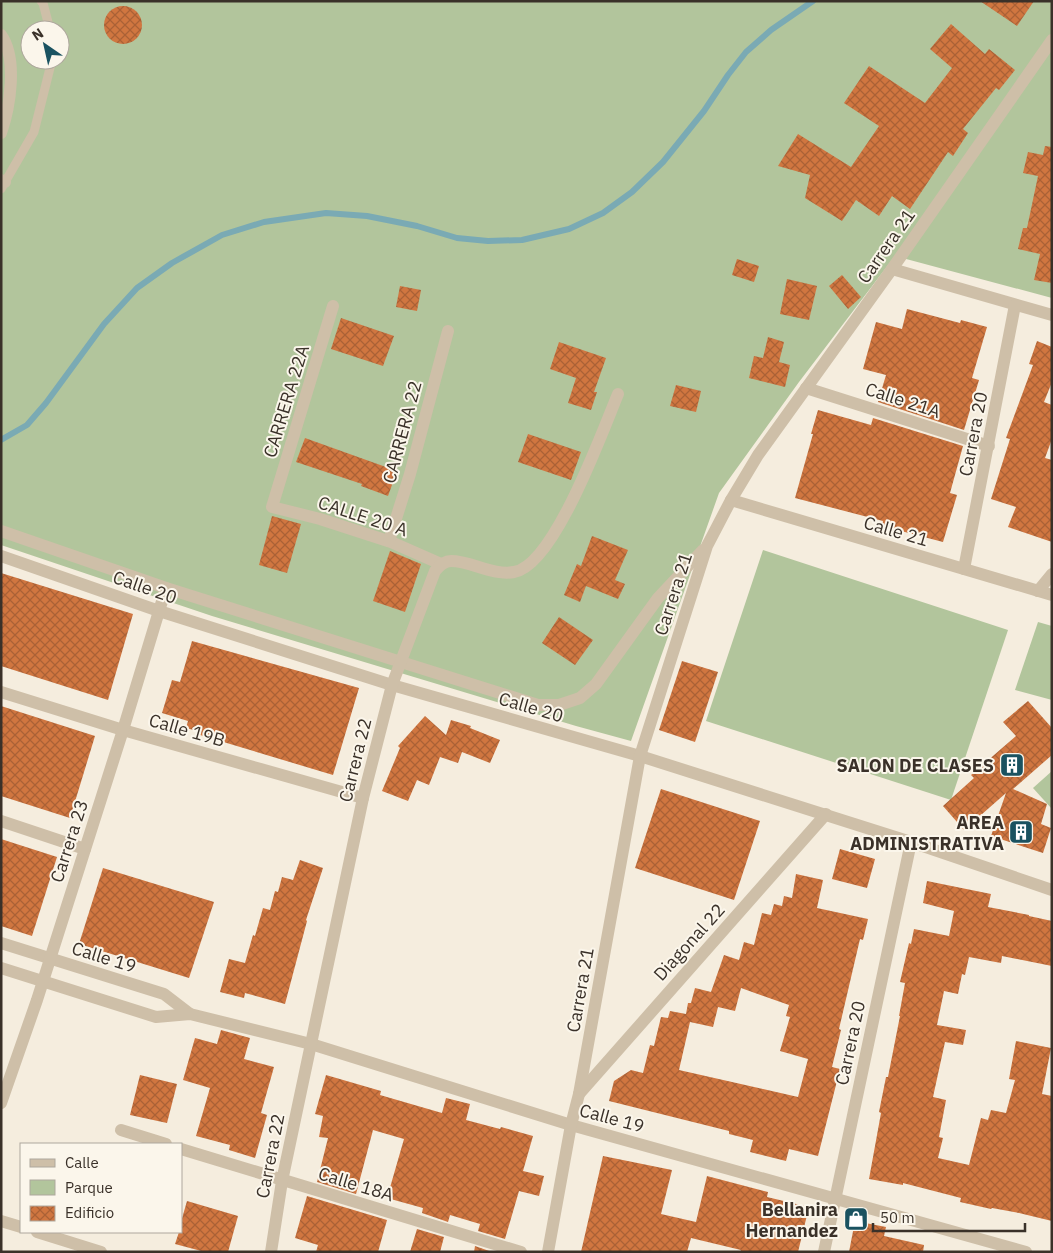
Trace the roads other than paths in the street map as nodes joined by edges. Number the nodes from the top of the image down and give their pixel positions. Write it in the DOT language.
graph roads {
  1 [pos="41,1"];
  2 [pos="47,20"];
  3 [pos="1,35"];
  4 [pos="1052,40"];
  5 [pos="50,70"];
  6 [pos="1,133"];
  7 [pos="2,184"];
  8 [pos="892,269"];
  9 [pos="1015,305"];
  10 [pos="333,306"];
  11 [pos="1052,315"];
  12 [pos="448,331"];
  13 [pos="806,388"];
  14 [pos="618,394"];
  15 [pos="989,446"];
  16 [pos="731,500"];
  17 [pos="272,507"];
  18 [pos="1,531"];
  19 [pos="389,541"];
  20 [pos="707,546"];
  21 [pos="1,556"];
  22 [pos="441,564"];
  23 [pos="964,569"];
  24 [pos="1052,574"];
  25 [pos="166,588"];
  26 [pos="1038,591"];
  27 [pos="1052,595"];
  28 [pos="159,611"];
  29 [pos="400,661"];
  30 [pos="392,686"];
  31 [pos="1,692"];
  32 [pos="123,730"];
  33 [pos="640,756"];
  34 [pos="364,798"];
  35 [pos="826,814"];
  36 [pos="1,821"];
  37 [pos="912,842"];
  38 [pos="85,849"];
  39 [pos="1052,890"];
  40 [pos="1,943"];
  41 [pos="50,958"];
  42 [pos="1,968"];
  43 [pos="42,981"];
  44 [pos="190,1014"];
  45 [pos="311,1044"];
  46 [pos="579,1094"];
  47 [pos="1,1103"];
  48 [pos="571,1125"];
  49 [pos="121,1130"];
  50 [pos="163,1143"];
  51 [pos="182,1149"];
  52 [pos="282,1181"];
  53 [pos="835,1197"];
  54 [pos="1,1221"];
  55 [pos="20,1227"];
  56 [pos="39,1233"];
  57 [pos="101,1252"];
  58 [pos="270,1252"];
  59 [pos="521,1252"];
  60 [pos="548,1252"];
  61 [pos="824,1252"];
  62 [pos="1026,1252"];
  1 -- 2 [label="lane"];
  3 -- 6 [label="street"];
  4 -- 8 [label="street, Carrera 21"];
  5 -- 7 [label="lane"];
  8 -- 9 [label="street"];
  8 -- 13 [label="street, Carrera 21"];
  9 -- 11 [label="street"];
  9 -- 15 [label="street, Carrera 20"];
  10 -- 17 [label="street, CARRERA 22A"];
  12 -- 19 [label="street, CARRERA 22"];
  13 -- 15 [label="street, Calle 21A"];
  13 -- 16 [label="street, Carrera 21"];
  14 -- 22 [label="street"];
  15 -- 23 [label="street, Carrera 20"];
  16 -- 20 [label="street, Carrera 21"];
  16 -- 23 [label="street, Calle 21"];
  17 -- 19 [label="street, CALLE 20 A"];
  18 -- 25 [label="street"];
  19 -- 22 [label="street, CALLE 20 A"];
  20 -- 29 [label="street"];
  20 -- 33 [label="street, Carrera 21"];
  21 -- 28 [label="street, Calle 20"];
  22 -- 29 [label="street, Carrera 22"];
  23 -- 26 [label="street, Calle 21"];
  24 -- 26 [label="street"];
  25 -- 28 [label="street, Carrera 23"];
  25 -- 29 [label="street"];
  26 -- 27 [label="street, Calle 21"];
  28 -- 30 [label="street, Calle 20"];
  28 -- 32 [label="street, Carrera 23"];
  29 -- 30 [label="street, Carrera 22"];
  30 -- 33 [label="street, Calle 20"];
  30 -- 34 [label="street, Carrera 22"];
  31 -- 32 [label="street, Calle 19B"];
  32 -- 34 [label="street, Calle 19B"];
  32 -- 38 [label="street, Carrera 23"];
  33 -- 35 [label="street, Calle 20"];
  33 -- 46 [label="street, Carrera 21"];
  34 -- 45 [label="street, Carrera 22"];
  35 -- 37 [label="street, Calle 20"];
  35 -- 46 [label="street, Diagonal 22"];
  36 -- 38 [label="street"];
  37 -- 39 [label="street, Calle 20"];
  37 -- 53 [label="street, Carrera 20"];
  38 -- 41 [label="street, Carrera 23"];
  40 -- 41 [label="street, Calle 19"];
  41 -- 43 [label="street, Carrera 23"];
  41 -- 44 [label="street, Calle 19"];
  42 -- 43 [label="street, Calle 19"];
  43 -- 44 [label="street, Calle 19"];
  43 -- 47 [label="street, Carrera 23"];
  44 -- 45 [label="street, Calle 19"];
  45 -- 48 [label="street, Calle 19"];
  45 -- 52 [label="street, Carrera 22"];
  46 -- 48 [label="street, Carrera 21"];
  48 -- 53 [label="street, Calle 19"];
  48 -- 60 [label="street, Carrera 21"];
  49 -- 50 [label="street"];
  51 -- 52 [label="street, Calle 18A"];
  52 -- 58 [label="street, Carrera 22"];
  52 -- 59 [label="street, Calle 18A"];
  53 -- 61 [label="street, Carrera 20"];
  53 -- 62 [label="street, Calle 19"];
  54 -- 55 [label="street"];
  56 -- 57 [label="street"];
}
